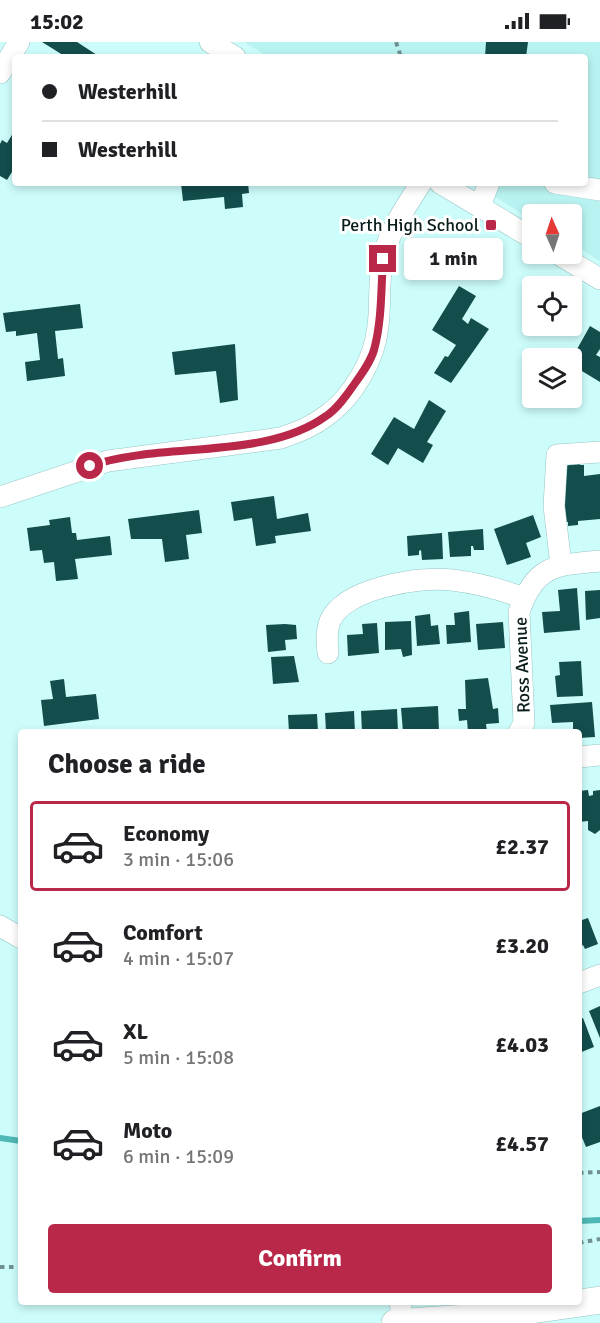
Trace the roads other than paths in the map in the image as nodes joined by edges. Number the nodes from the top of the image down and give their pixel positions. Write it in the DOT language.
graph roads {
  1 [pos="19,42"];
  2 [pos="210,42"];
  3 [pos="230,54"];
  4 [pos="0,73"];
  5 [pos="419,186"];
  6 [pos="445,186"];
  7 [pos="488,186"];
  8 [pos="574,186"];
  9 [pos="600,190"];
  10 [pos="480,206"];
  11 [pos="522,232"];
  12 [pos="575,264"];
  13 [pos="600,279"];
  14 [pos="600,453"];
  15 [pos="0,497"];
  16 [pos="600,561"];
  17 [pos="561,565"];
  18 [pos="524,598"];
  19 [pos="328,653"];
  20 [pos="521,729"];
  21 [pos="600,755"];
  22 [pos="582,757"];
  23 [pos="0,926"];
  24 [pos="18,936"];
  25 [pos="600,975"];
  26 [pos="582,982"];
  27 [pos="600,1300"];
  28 [pos="582,1303"];
  29 [pos="400,1305"];
  30 [pos="565,1305"];
  31 [pos="395,1323"];
  32 [pos="403,1323"];
  1 -- 4 [label="street"];
  2 -- 3 [label="street"];
  5 -- 15 [label="street"];
  6 -- 10 [label="street"];
  7 -- 10 [label="street"];
  8 -- 9 [label="street"];
  10 -- 11 [label="street"];
  12 -- 13 [label="street"];
  14 -- 17 [label="street"];
  16 -- 17 [label="street, Ross Avenue"];
  17 -- 18 [label="street, Ross Avenue"];
  18 -- 19 [label="street, Ross Avenue"];
  18 -- 20 [label="street, Ross Avenue"];
  21 -- 22 [label="street"];
  23 -- 24 [label="street"];
  25 -- 26 [label="street"];
  27 -- 28 [label="main road"];
  29 -- 32 [label="street"];
  30 -- 32 [label="main road"];
  31 -- 32 [label="main road"];
}
